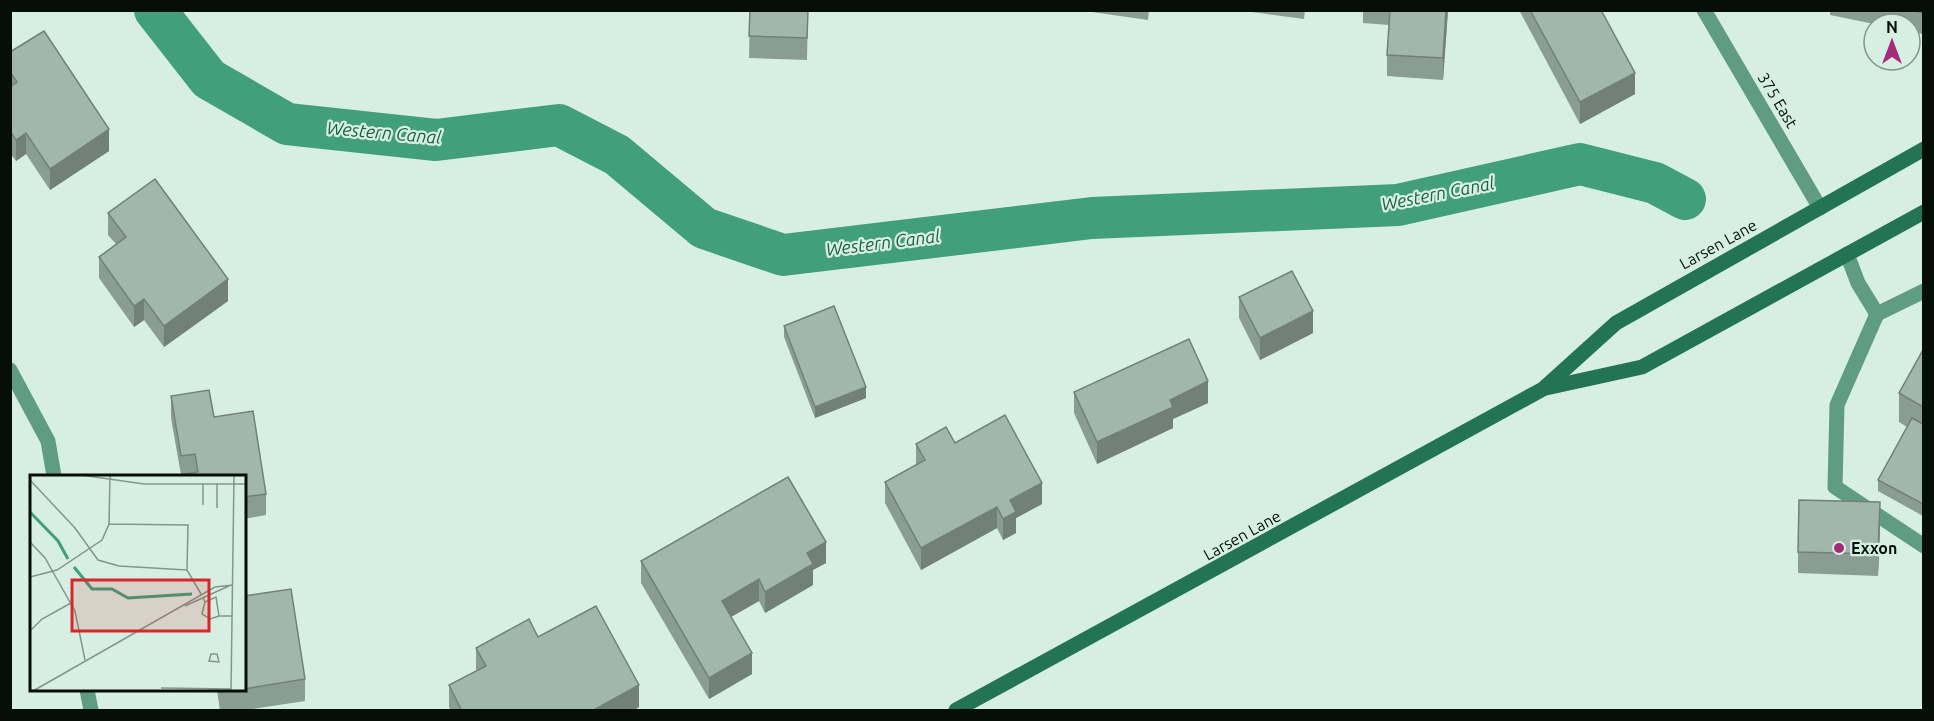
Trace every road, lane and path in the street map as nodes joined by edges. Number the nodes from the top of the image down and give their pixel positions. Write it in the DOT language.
graph roads {
  1 [pos="1704,10"];
  2 [pos="1923,149"];
  3 [pos="1820,207"];
  4 [pos="1923,212"];
  5 [pos="1847,254"];
  6 [pos="1923,291"];
  7 [pos="1877,314"];
  8 [pos="10,370"];
  9 [pos="1543,389"];
  10 [pos="54,475"];
  11 [pos="1923,546"];
  12 [pos="87,691"];
  13 [pos="91,711"];
  14 [pos="956,711"];
  1 -- 3 [label="street, 375 East"];
  2 -- 3 [label="main road, Larsen Lane"];
  3 -- 9 [label="main road, Larsen Lane"];
  4 -- 5 [label="main road, Larsen Lane"];
  5 -- 7 [label="street"];
  5 -- 9 [label="main road, Larsen Lane"];
  6 -- 7 [label="street"];
  7 -- 11 [label="street"];
  8 -- 10 [label="street"];
  9 -- 14 [label="main road, Larsen Lane"];
  12 -- 13 [label="street"];
}
